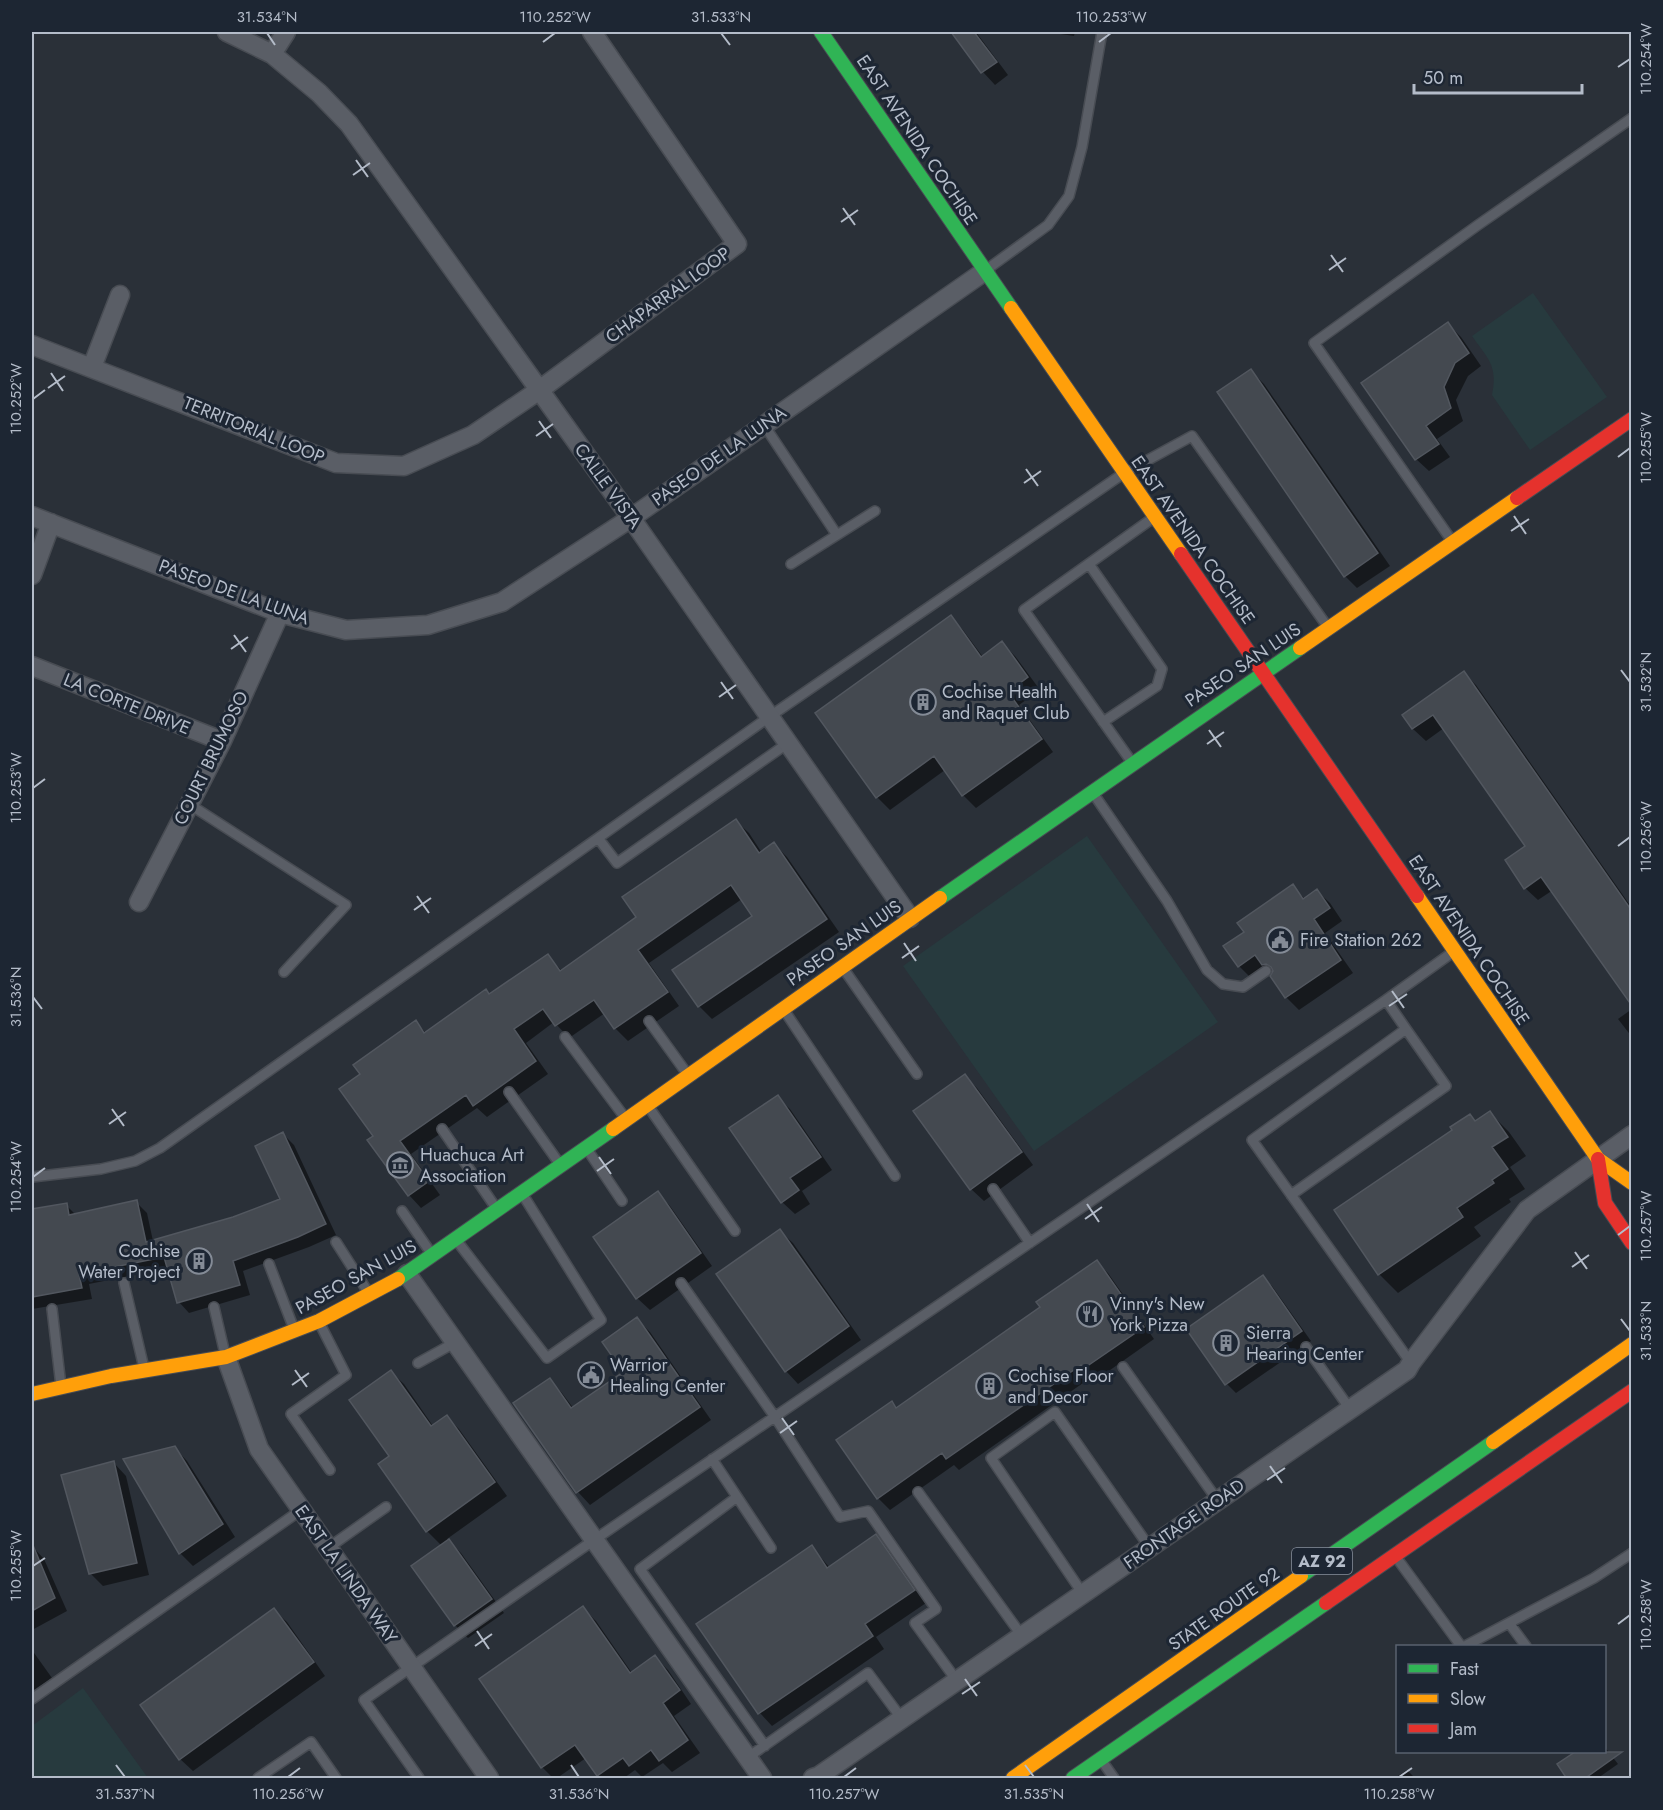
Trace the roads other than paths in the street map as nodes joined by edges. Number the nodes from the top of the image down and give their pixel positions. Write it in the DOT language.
graph roads {
  1 [pos="227,32"];
  2 [pos="286,32"];
  3 [pos="592,32"];
  4 [pos="821,32"];
  5 [pos="1102,32"];
  6 [pos="272,54"];
  7 [pos="1632,118"];
  8 [pos="985,271"];
  9 [pos="120,295"];
  10 [pos="32,345"];
  11 [pos="92,367"];
  12 [pos="538,391"];
  13 [pos="1632,419"];
  14 [pos="764,425"];
  15 [pos="1124,473"];
  16 [pos="875,511"];
  17 [pos="32,516"];
  18 [pos="1155,517"];
  19 [pos="631,518"];
  20 [pos="51,523"];
  21 [pos="837,535"];
  22 [pos="1454,543"];
  23 [pos="791,564"];
  24 [pos="1089,564"];
  25 [pos="32,575"];
  26 [pos="280,612"];
  27 [pos="1329,628"];
  28 [pos="32,666"];
  29 [pos="1263,672"];
  30 [pos="769,717"];
  31 [pos="1103,722"];
  32 [pos="222,741"];
  33 [pos="788,743"];
  34 [pos="1132,763"];
  35 [pos="1092,791"];
  36 [pos="189,804"];
  37 [pos="598,838"];
  38 [pos="139,902"];
  39 [pos="910,918"];
  40 [pos="1455,951"];
  41 [pos="842,966"];
  42 [pos="1266,971"];
  43 [pos="284,972"];
  44 [pos="1386,1000"];
  45 [pos="783,1008"];
  46 [pos="649,1021"];
  47 [pos="1406,1029"];
  48 [pos="565,1037"];
  49 [pos="916,1074"];
  50 [pos="688,1075"];
  51 [pos="509,1092"];
  52 [pos="647,1104"];
  53 [pos="626,1119"];
  54 [pos="442,1130"];
  55 [pos="1632,1135"];
  56 [pos="586,1147"];
  57 [pos="1598,1159"];
  58 [pos="560,1165"];
  59 [pos="895,1176"];
  60 [pos="32,1177"];
  61 [pos="1632,1183"];
  62 [pos="993,1190"];
  63 [pos="522,1192"];
  64 [pos="1291,1195"];
  65 [pos="622,1201"];
  66 [pos="497,1210"];
  67 [pos="402,1211"];
  68 [pos="735,1231"];
  69 [pos="456,1239"];
  70 [pos="336,1242"];
  71 [pos="1030,1243"];
  72 [pos="1632,1243"];
  73 [pos="433,1255"];
  74 [pos="269,1264"];
  75 [pos="406,1274"];
  76 [pos="124,1283"];
  77 [pos="681,1283"];
  78 [pos="369,1294"];
  79 [pos="214,1307"];
  80 [pos="52,1309"];
  81 [pos="319,1321"];
  82 [pos="295,1331"];
  83 [pos="456,1342"];
  84 [pos="1632,1344"];
  85 [pos="1306,1347"];
  86 [pos="226,1358"];
  87 [pos="418,1363"];
  88 [pos="1411,1363"];
  89 [pos="1123,1367"];
  90 [pos="144,1371"];
  91 [pos="61,1386"];
  92 [pos="1632,1391"];
  93 [pos="32,1394"];
  94 [pos="1350,1409"];
  95 [pos="775,1417"];
  96 [pos="712,1460"];
  97 [pos="330,1470"];
  98 [pos="918,1492"];
  99 [pos="737,1497"];
  100 [pos="1218,1501"];
  101 [pos="386,1507"];
  102 [pos="301,1510"];
  103 [pos="594,1540"];
  104 [pos="328,1548"];
  105 [pos="771,1548"];
  106 [pos="1150,1548"];
  107 [pos="1395,1555"];
  108 [pos="1630,1556"];
  109 [pos="1083,1594"];
  110 [pos="1509,1623"];
  111 [pos="1022,1636"];
  112 [pos="1462,1645"];
  113 [pos="1467,1645"];
  114 [pos="1525,1645"];
  115 [pos="412,1667"];
  116 [pos="957,1681"];
  117 [pos="32,1699"];
  118 [pos="902,1719"];
  119 [pos="765,1746"];
  120 [pos="1090,1746"];
  121 [pos="747,1758"];
  122 [pos="258,1779"];
  123 [pos="336,1779"];
  124 [pos="419,1779"];
  125 [pos="489,1779"];
  126 [pos="762,1779"];
  127 [pos="813,1779"];
  128 [pos="1013,1779"];
  129 [pos="1073,1779"];
  130 [pos="1114,1779"];
  1 -- 6 [label="street, CALLE VISTA"];
  2 -- 6 [label="street"];
  3 -- 12 [label="street, CHAPARRAL LOOP"];
  4 -- 8 [label="street, EAST AVENIDA COCHISE"];
  5 -- 8 [label="lane"];
  6 -- 12 [label="street, CALLE VISTA"];
  7 -- 22 [label="lane"];
  8 -- 14 [label="street, PASEO DE LA LUNA"];
  8 -- 15 [label="street, EAST AVENIDA COCHISE"];
  9 -- 11 [label="street"];
  10 -- 11 [label="street, TERRITORIAL LOOP"];
  11 -- 12 [label="street, TERRITORIAL LOOP"];
  12 -- 19 [label="street, CALLE VISTA"];
  13 -- 22 [label="street, PASEO SAN LUIS"];
  14 -- 19 [label="street, PASEO DE LA LUNA"];
  14 -- 21 [label="lane"];
  15 -- 18 [label="street, EAST AVENIDA COCHISE"];
  15 -- 27 [label="lane"];
  15 -- 30 [label="lane"];
  16 -- 21 [label="lane"];
  17 -- 20 [label="street, PASEO DE LA LUNA"];
  18 -- 24 [label="lane"];
  18 -- 29 [label="street, EAST AVENIDA COCHISE"];
  19 -- 26 [label="street, PASEO DE LA LUNA"];
  19 -- 30 [label="street, CALLE VISTA"];
  20 -- 25 [label="street"];
  20 -- 26 [label="street, PASEO DE LA LUNA"];
  21 -- 23 [label="lane"];
  22 -- 27 [label="street, PASEO SAN LUIS"];
  24 -- 31 [label="lane"];
  24 -- 31 [label="lane"];
  26 -- 32 [label="street, COURT BRUMOSO"];
  27 -- 29 [label="street, PASEO SAN LUIS"];
  28 -- 32 [label="street, LA CORTE DRIVE"];
  29 -- 34 [label="street, PASEO SAN LUIS"];
  29 -- 40 [label="street, EAST AVENIDA COCHISE"];
  30 -- 33 [label="street, CALLE VISTA"];
  30 -- 37 [label="lane"];
  31 -- 34 [label="lane"];
  32 -- 36 [label="street, COURT BRUMOSO"];
  33 -- 37 [label="lane"];
  33 -- 39 [label="street, CALLE VISTA"];
  34 -- 35 [label="street, PASEO SAN LUIS"];
  35 -- 39 [label="street, PASEO SAN LUIS"];
  35 -- 42 [label="lane"];
  36 -- 38 [label="street, COURT BRUMOSO"];
  36 -- 43 [label="lane"];
  37 -- 60 [label="lane"];
  39 -- 41 [label="street, PASEO SAN LUIS"];
  40 -- 44 [label="lane"];
  40 -- 57 [label="street, EAST AVENIDA COCHISE"];
  41 -- 45 [label="street, PASEO SAN LUIS"];
  41 -- 49 [label="lane"];
  44 -- 47 [label="lane"];
  44 -- 71 [label="lane"];
  45 -- 50 [label="street, PASEO SAN LUIS"];
  45 -- 59 [label="lane"];
  46 -- 50 [label="lane"];
  47 -- 64 [label="lane"];
  47 -- 64 [label="lane"];
  48 -- 53 [label="lane"];
  50 -- 52 [label="street, PASEO SAN LUIS"];
  51 -- 58 [label="lane"];
  52 -- 53 [label="street, PASEO SAN LUIS"];
  52 -- 68 [label="lane"];
  53 -- 56 [label="street, PASEO SAN LUIS"];
  54 -- 66 [label="lane"];
  55 -- 57 [label="street, FRONTAGE ROAD"];
  56 -- 58 [label="street, PASEO SAN LUIS"];
  56 -- 65 [label="lane"];
  57 -- 61 [label="street"];
  57 -- 72 [label="street"];
  57 -- 88 [label="street, FRONTAGE ROAD"];
  58 -- 63 [label="street, PASEO SAN LUIS"];
  62 -- 71 [label="lane"];
  63 -- 66 [label="street, PASEO SAN LUIS"];
  63 -- 69 [label="lane"];
  64 -- 88 [label="lane"];
  66 -- 69 [label="street, PASEO SAN LUIS"];
  67 -- 73 [label="lane"];
  69 -- 73 [label="street, PASEO SAN LUIS"];
  70 -- 78 [label="lane"];
  71 -- 95 [label="lane"];
  73 -- 75 [label="street, PASEO SAN LUIS"];
  74 -- 82 [label="lane"];
  75 -- 78 [label="street, PASEO SAN LUIS"];
  75 -- 83 [label="street"];
  76 -- 90 [label="lane"];
  77 -- 95 [label="lane"];
  78 -- 81 [label="street, PASEO SAN LUIS"];
  79 -- 86 [label="lane"];
  80 -- 91 [label="lane"];
  81 -- 82 [label="street, PASEO SAN LUIS"];
  81 -- 97 [label="lane"];
  82 -- 86 [label="street, PASEO SAN LUIS"];
  83 -- 87 [label="lane"];
  83 -- 103 [label="street"];
  84 -- 120 [label="street, STATE ROUTE 92 / AZ 92"];
  85 -- 94 [label="lane"];
  86 -- 90 [label="street, PASEO SAN LUIS"];
  86 -- 102 [label="street, EAST LA LINDA WAY"];
  88 -- 94 [label="street, FRONTAGE ROAD"];
  89 -- 100 [label="lane"];
  90 -- 91 [label="street, PASEO SAN LUIS"];
  91 -- 93 [label="street, PASEO SAN LUIS"];
  92 -- 107 [label="street, STATE ROUTE 92 / AZ 92"];
  94 -- 100 [label="street, FRONTAGE ROAD"];
  95 -- 96 [label="lane"];
  95 -- 116 [label="lane"];
  96 -- 99 [label="lane"];
  96 -- 103 [label="lane"];
  98 -- 111 [label="lane"];
  99 -- 105 [label="lane"];
  99 -- 119 [label="lane"];
  100 -- 106 [label="street, FRONTAGE ROAD"];
  101 -- 104 [label="lane"];
  102 -- 104 [label="street, EAST LA LINDA WAY"];
  102 -- 117 [label="lane"];
  103 -- 115 [label="lane"];
  103 -- 121 [label="street"];
  104 -- 115 [label="street, EAST LA LINDA WAY"];
  106 -- 109 [label="street, FRONTAGE ROAD"];
  106 -- 109 [label="lane"];
  107 -- 112 [label="lane"];
  107 -- 120 [label="street, STATE ROUTE 92 / AZ 92"];
  108 -- 110 [label="lane"];
  109 -- 111 [label="street, FRONTAGE ROAD"];
  110 -- 113 [label="lane"];
  110 -- 114 [label="lane"];
  111 -- 116 [label="street, FRONTAGE ROAD"];
  115 -- 124 [label="lane"];
  115 -- 125 [label="street, EAST LA LINDA WAY"];
  116 -- 118 [label="street, FRONTAGE ROAD"];
  118 -- 119 [label="lane"];
  118 -- 127 [label="street, FRONTAGE ROAD"];
  119 -- 121 [label="lane"];
  120 -- 128 [label="street, STATE ROUTE 92 / AZ 92"];
  120 -- 129 [label="street, STATE ROUTE 92 / AZ 92"];
  120 -- 130 [label="lane"];
  121 -- 126 [label="street"];
  122 -- 123 [label="lane"];
}
